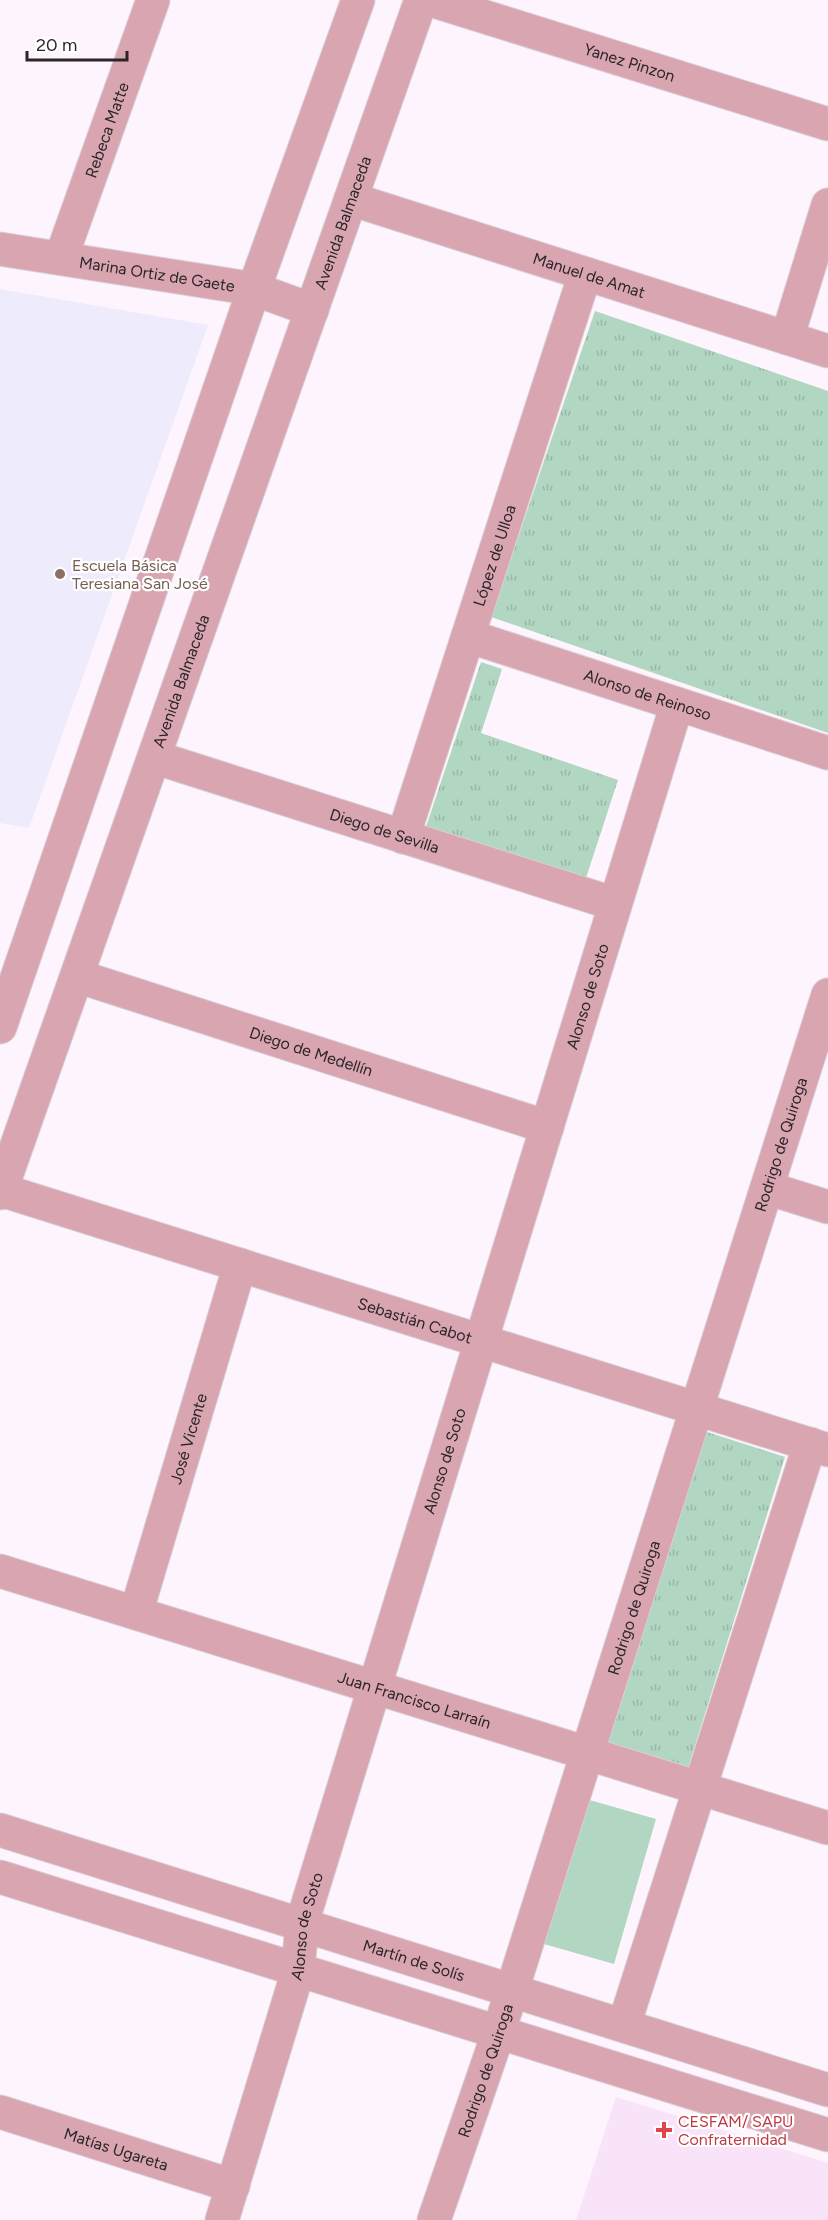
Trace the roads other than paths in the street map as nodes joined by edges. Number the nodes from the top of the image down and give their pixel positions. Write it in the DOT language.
graph roads {
  1 [pos="151,0"];
  2 [pos="358,0"];
  3 [pos="421,0"];
  4 [pos="431,0"];
  5 [pos="828,124"];
  6 [pos="351,199"];
  7 [pos="828,206"];
  8 [pos="0,249"];
  9 [pos="62,258"];
  10 [pos="585,274"];
  11 [pos="254,289"];
  12 [pos="312,310"];
  13 [pos="786,338"];
  14 [pos="828,351"];
  15 [pos="468,636"];
  16 [pos="677,704"];
  17 [pos="828,753"];
  18 [pos="154,757"];
  19 [pos="403,837"];
  20 [pos="615,904"];
  21 [pos="77,976"];
  22 [pos="828,995"];
  23 [pos="1,1023"];
  24 [pos="547,1127"];
  25 [pos="767,1188"];
  26 [pos="1,1192"];
  27 [pos="828,1207"];
  28 [pos="240,1265"];
  29 [pos="481,1341"];
  30 [pos="696,1409"];
  31 [pos="819,1447"];
  32 [pos="0,1571"];
  33 [pos="136,1613"];
  34 [pos="374,1688"];
  35 [pos="587,1754"];
  36 [pos="700,1788"];
  37 [pos="828,1828"];
  38 [pos="0,1830"];
  39 [pos="0,1877"];
  40 [pos="302,1923"];
  41 [pos="298,1971"];
  42 [pos="511,1991"];
  43 [pos="624,2025"];
  44 [pos="498,2034"];
  45 [pos="828,2090"];
  46 [pos="0,2112"];
  47 [pos="828,2135"];
  48 [pos="233,2186"];
  49 [pos="222,2220"];
  50 [pos="434,2220"];
  1 -- 9 [label="street, Rebeca Matte"];
  2 -- 11 [label="street"];
  3 -- 6 [label="street, Avenida Balmaceda"];
  4 -- 5 [label="street, Yanez Pinzon"];
  6 -- 10 [label="street, Manuel de Amat"];
  6 -- 12 [label="street, Avenida Balmaceda"];
  7 -- 13 [label="street"];
  8 -- 9 [label="street, Marina Ortiz de Gaete"];
  9 -- 11 [label="street, Marina Ortiz de Gaete"];
  10 -- 13 [label="street, Manuel de Amat"];
  10 -- 15 [label="street, López de Ulloa"];
  11 -- 12 [label="street, Marina Ortiz de Gaete"];
  11 -- 23 [label="street"];
  12 -- 18 [label="street, Avenida Balmaceda"];
  13 -- 14 [label="street, Manuel de Amat"];
  15 -- 16 [label="street, Alonso de Reinoso"];
  15 -- 19 [label="street, López de Ulloa"];
  16 -- 17 [label="street, Alonso de Reinoso"];
  16 -- 20 [label="street, Alonso de Soto"];
  18 -- 19 [label="street, Diego de Sevilla"];
  18 -- 21 [label="street, Avenida Balmaceda"];
  19 -- 20 [label="street, Diego de Sevilla"];
  20 -- 24 [label="street, Alonso de Soto"];
  21 -- 24 [label="street, Diego de Medellín"];
  21 -- 26 [label="street, Avenida Balmaceda"];
  22 -- 25 [label="street, Rodrigo de Quiroga"];
  24 -- 29 [label="street, Alonso de Soto"];
  25 -- 27 [label="street"];
  25 -- 30 [label="street, Rodrigo de Quiroga"];
  26 -- 28 [label="street, Sebastián Cabot"];
  28 -- 29 [label="street, Sebastián Cabot"];
  28 -- 33 [label="street, José Vicente"];
  29 -- 30 [label="street, Sebastián Cabot"];
  29 -- 34 [label="street, Alonso de Soto"];
  30 -- 31 [label="street, Sebastián Cabot"];
  30 -- 35 [label="street, Rodrigo de Quiroga"];
  31 -- 36 [label="street"];
  32 -- 33 [label="street, Juan Francisco Larraín"];
  33 -- 34 [label="street, Juan Francisco Larraín"];
  34 -- 35 [label="street, Juan Francisco Larraín"];
  34 -- 40 [label="street, Alonso de Soto"];
  35 -- 36 [label="street, Juan Francisco Larraín"];
  35 -- 42 [label="street, Rodrigo de Quiroga"];
  36 -- 37 [label="street, Juan Francisco Larraín"];
  36 -- 43 [label="street"];
  38 -- 40 [label="street, Martín de Solís"];
  39 -- 41 [label="street"];
  40 -- 41 [label="street, Alonso de Soto"];
  40 -- 42 [label="street, Martín de Solís"];
  41 -- 44 [label="street"];
  41 -- 48 [label="street, Alonso de Soto"];
  42 -- 43 [label="street, Martín de Solís"];
  42 -- 44 [label="street, Rodrigo de Quiroga"];
  43 -- 45 [label="street, Martín de Solís"];
  44 -- 47 [label="street"];
  44 -- 50 [label="street, Rodrigo de Quiroga"];
  46 -- 48 [label="street, Matías Ugareta"];
  48 -- 49 [label="street, Alonso de Soto"];
}
